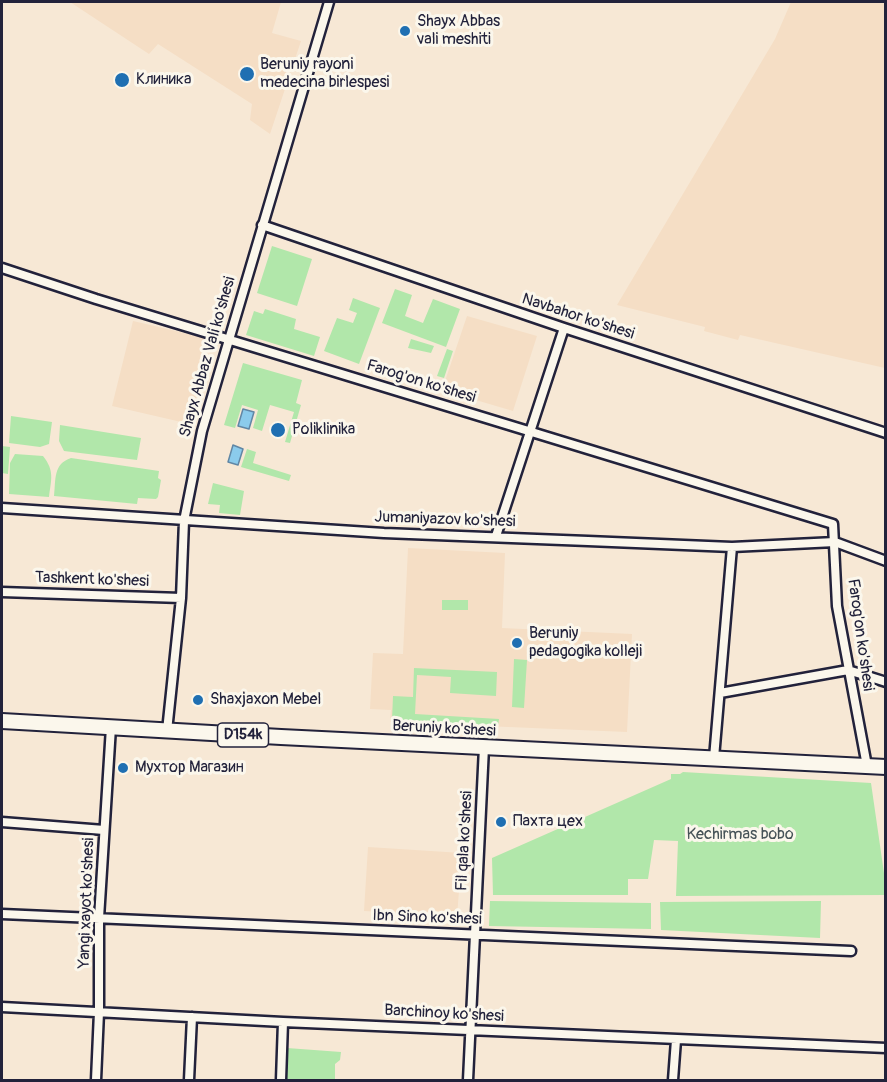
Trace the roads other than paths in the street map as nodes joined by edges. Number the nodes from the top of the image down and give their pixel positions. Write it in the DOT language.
graph roads {
  1 [pos="329,2"];
  2 [pos="262,225"];
  3 [pos="2,268"];
  4 [pos="564,328"];
  5 [pos="228,338"];
  6 [pos="530,431"];
  7 [pos="885,433"];
  8 [pos="2,508"];
  9 [pos="184,521"];
  10 [pos="496,536"];
  11 [pos="835,542"];
  12 [pos="732,547"];
  13 [pos="885,561"];
  14 [pos="2,592"];
  15 [pos="181,598"];
  16 [pos="848,670"];
  17 [pos="885,682"];
  18 [pos="720,693"];
  19 [pos="2,721"];
  20 [pos="111,727"];
  21 [pos="167,731"];
  22 [pos="484,747"];
  23 [pos="714,758"];
  24 [pos="867,766"];
  25 [pos="885,767"];
  26 [pos="2,822"];
  27 [pos="104,830"];
  28 [pos="2,914"];
  29 [pos="99,918"];
  30 [pos="476,935"];
  31 [pos="851,951"];
  32 [pos="2,1007"];
  33 [pos="99,1012"];
  34 [pos="192,1017"];
  35 [pos="284,1022"];
  36 [pos="471,1030"];
  37 [pos="676,1040"];
  38 [pos="885,1048"];
  39 [pos="96,1080"];
  40 [pos="189,1080"];
  41 [pos="281,1080"];
  42 [pos="468,1080"];
  43 [pos="673,1080"];
  1 -- 2 [label="street, Shayx Abbaz Vali ko'shesi"];
  2 -- 4 [label="street, Navbahor ko'shesi"];
  2 -- 5 [label="street, Shayx Abbaz Vali ko'shesi"];
  3 -- 5 [label="street, Farog'on ko'shesi"];
  4 -- 6 [label="street"];
  4 -- 7 [label="street, Navbahor ko'shesi"];
  5 -- 6 [label="street, Farog'on ko'shesi"];
  5 -- 9 [label="street, Shayx Abbaz Vali ko'shesi"];
  6 -- 10 [label="street"];
  6 -- 11 [label="street, Farog'on ko'shesi"];
  8 -- 9 [label="street, Jumaniyazov ko'shesi"];
  9 -- 10 [label="street, Jumaniyazov ko'shesi"];
  9 -- 15 [label="street, Shayx Abbaz Vali ko'shesi"];
  10 -- 12 [label="street, Jumaniyazov ko'shesi"];
  11 -- 12 [label="street, Jumaniyazov ko'shesi"];
  11 -- 13 [label="street, Jumaniyazov ko'shesi"];
  11 -- 16 [label="street, Farog'on ko'shesi"];
  12 -- 18 [label="street"];
  14 -- 15 [label="street, Tashkent ko'shesi"];
  15 -- 21 [label="street, Shayx Abbaz Vali ko'shesi"];
  16 -- 17 [label="street"];
  16 -- 18 [label="street"];
  16 -- 24 [label="street, Farog'on ko'shesi"];
  18 -- 23 [label="street"];
  19 -- 20 [label="main road, Beruniy ko'shesi / D154k"];
  20 -- 21 [label="main road, Beruniy ko'shesi / D154k"];
  20 -- 27 [label="street, Yangi xayot ko'shesi"];
  21 -- 22 [label="main road, Beruniy ko'shesi / D154k"];
  22 -- 23 [label="main road, Beruniy ko'shesi / D154k"];
  22 -- 30 [label="street, Fil qala ko'shesi"];
  23 -- 24 [label="main road, Beruniy ko'shesi / D154k"];
  24 -- 25 [label="main road, Beruniy ko'shesi / D154k"];
  26 -- 27 [label="street"];
  27 -- 29 [label="street, Yangi xayot ko'shesi"];
  28 -- 29 [label="street, Ibn Sino ko'shesi"];
  29 -- 30 [label="street, Ibn Sino ko'shesi"];
  29 -- 33 [label="street, Yangi xayot ko'shesi"];
  30 -- 31 [label="street, Ibn Sino ko'shesi"];
  30 -- 36 [label="street, Fil qala ko'shesi"];
  32 -- 33 [label="street, Barchinoy ko'shesi"];
  33 -- 34 [label="street, Barchinoy ko'shesi"];
  33 -- 39 [label="street, Yangi xayot ko'shesi"];
  34 -- 35 [label="street, Barchinoy ko'shesi"];
  34 -- 40 [label="street"];
  35 -- 36 [label="street, Barchinoy ko'shesi"];
  35 -- 41 [label="street"];
  36 -- 37 [label="street, Barchinoy ko'shesi"];
  36 -- 42 [label="street, Fil qala ko'shesi"];
  37 -- 38 [label="street, Barchinoy ko'shesi"];
  37 -- 43 [label="street"];
}
